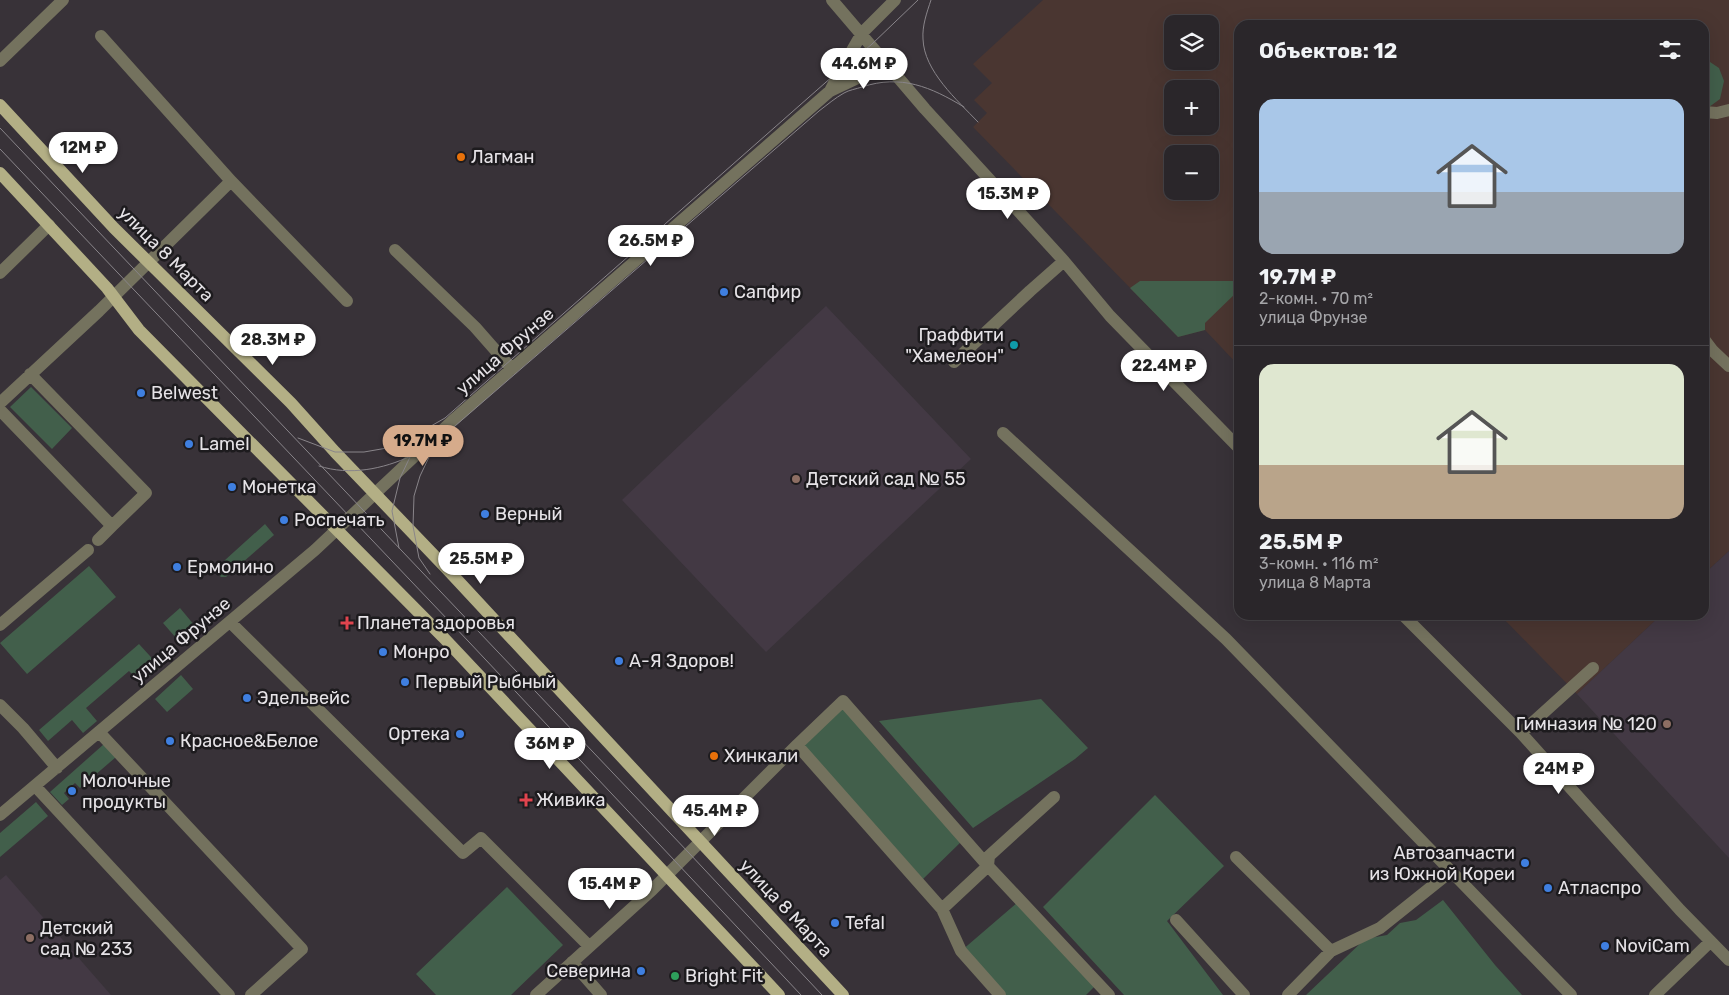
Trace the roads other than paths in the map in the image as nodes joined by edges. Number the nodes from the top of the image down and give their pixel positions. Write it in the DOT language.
graph roads {
  1 [pos="63,0"];
  2 [pos="832,0"];
  3 [pos="895,0"];
  4 [pos="862,33"];
  5 [pos="101,36"];
  6 [pos="0,61"];
  7 [pos="886,64"];
  8 [pos="830,91"];
  9 [pos="0,105"];
  10 [pos="1729,110"];
  11 [pos="1709,112"];
  12 [pos="0,173"];
  13 [pos="232,181"];
  14 [pos="49,225"];
  15 [pos="394,250"];
  16 [pos="1064,261"];
  17 [pos="148,262"];
  18 [pos="0,273"];
  19 [pos="114,296"];
  20 [pos="347,301"];
  21 [pos="1709,344"];
  22 [pos="954,362"];
  23 [pos="1729,366"];
  24 [pos="512,369"];
  25 [pos="30,374"];
  26 [pos="0,402"];
  27 [pos="0,410"];
  28 [pos="1003,433"];
  29 [pos="1234,443"];
  30 [pos="375,493"];
  31 [pos="112,526"];
  32 [pos="338,529"];
  33 [pos="98,540"];
  34 [pos="88,550"];
  35 [pos="1408,620"];
  36 [pos="230,622"];
  37 [pos="0,625"];
  38 [pos="1593,668"];
  39 [pos="0,705"];
  40 [pos="99,732"];
  41 [pos="1521,733"];
  42 [pos="797,745"];
  43 [pos="57,768"];
  44 [pos="35,786"];
  45 [pos="1054,797"];
  46 [pos="0,816"];
  47 [pos="700,841"];
  48 [pos="1236,857"];
  49 [pos="988,866"];
  50 [pos="1450,872"];
  51 [pos="667,875"];
  52 [pos="942,909"];
  53 [pos="1176,920"];
  54 [pos="1710,942"];
  55 [pos="590,946"];
  56 [pos="1331,951"];
  57 [pos="1729,960"];
  58 [pos="572,962"];
  59 [pos="229,995"];
  60 [pos="251,995"];
  61 [pos="536,995"];
  62 [pos="601,995"];
  63 [pos="779,995"];
  64 [pos="844,995"];
  65 [pos="1000,995"];
  66 [pos="1107,995"];
  67 [pos="1244,995"];
  68 [pos="1288,995"];
  69 [pos="1571,995"];
  70 [pos="1655,995"];
  1 -- 6 [label="street"];
  2 -- 4 [label="street"];
  3 -- 4 [label="street, улица Фрунзе"];
  4 -- 7 [label="street"];
  4 -- 8 [label="street, улица Фрунзе"];
  5 -- 13 [label="street"];
  7 -- 8 [label="street, улица Фрунзе"];
  7 -- 16 [label="street"];
  8 -- 24 [label="street, улица Фрунзе"];
  9 -- 17 [label="main road, улица 8 Марта"];
  10 -- 11 [label="street"];
  12 -- 14 [label="main road"];
  13 -- 17 [label="street"];
  13 -- 20 [label="street"];
  14 -- 18 [label="street"];
  14 -- 19 [label="main road"];
  15 -- 24 [label="street"];
  16 -- 22 [label="street"];
  16 -- 29 [label="street"];
  17 -- 19 [label="street"];
  17 -- 30 [label="main road, улица 8 Марта"];
  19 -- 25 [label="street"];
  19 -- 32 [label="main road"];
  21 -- 23 [label="street"];
  24 -- 30 [label="street, улица Фрунзе"];
  25 -- 26 [label="street"];
  25 -- 31 [label="street"];
  27 -- 31 [label="street"];
  28 -- 50 [label="street"];
  30 -- 32 [label="street, улица Фрунзе"];
  30 -- 47 [label="main road, улица 8 Марта"];
  31 -- 33 [label="street"];
  32 -- 36 [label="street, улица Фрунзе"];
  32 -- 51 [label="main road"];
  34 -- 37 [label="street"];
  35 -- 41 [label="street"];
  36 -- 40 [label="street, улица Фрунзе"];
  36 -- 55 [label="street"];
  38 -- 41 [label="street"];
  39 -- 43 [label="street"];
  40 -- 43 [label="street, улица Фрунзе"];
  40 -- 60 [label="street"];
  41 -- 54 [label="street"];
  42 -- 47 [label="street"];
  42 -- 49 [label="street"];
  42 -- 52 [label="street"];
  43 -- 44 [label="street, улица Фрунзе"];
  44 -- 46 [label="street, улица Фрунзе"];
  44 -- 59 [label="street"];
  45 -- 49 [label="street"];
  47 -- 51 [label="street"];
  47 -- 64 [label="main road, улица 8 Марта"];
  48 -- 56 [label="street"];
  49 -- 52 [label="street"];
  49 -- 66 [label="street"];
  50 -- 56 [label="street"];
  50 -- 69 [label="street"];
  51 -- 55 [label="street"];
  51 -- 63 [label="main road"];
  52 -- 65 [label="street"];
  53 -- 67 [label="street"];
  54 -- 57 [label="street"];
  54 -- 70 [label="street"];
  55 -- 58 [label="street"];
  56 -- 68 [label="street"];
  58 -- 61 [label="street"];
  58 -- 62 [label="street"];
}
